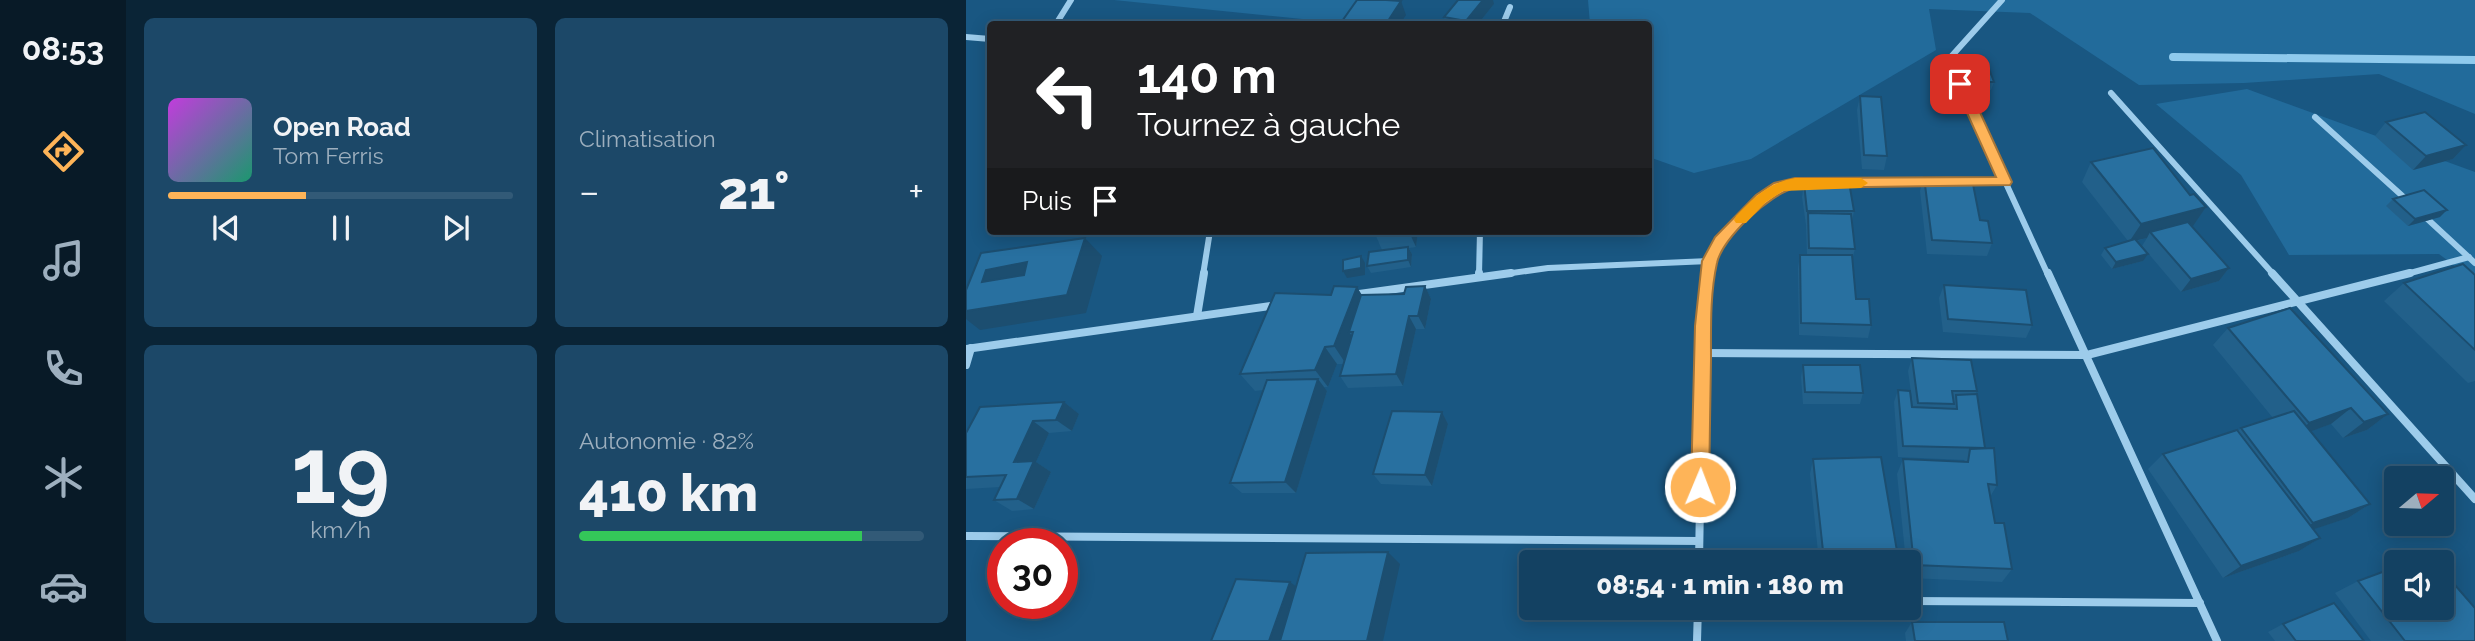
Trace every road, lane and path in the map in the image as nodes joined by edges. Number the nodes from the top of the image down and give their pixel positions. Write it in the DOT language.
graph roads {
  1 [pos="1071,0"];
  2 [pos="2002,0"];
  3 [pos="1510,7"];
  4 [pos="1058,21"];
  5 [pos="1504,21"];
  6 [pos="966,37"];
  7 [pos="987,39"];
  8 [pos="2111,93"];
  9 [pos="2315,117"];
  10 [pos="1940,182"];
  11 [pos="1953,182"];
  12 [pos="2006,182"];
  13 [pos="1821,183"];
  14 [pos="1834,183"];
  15 [pos="1209,235"];
  16 [pos="1480,235"];
  17 [pos="2472,260"];
  18 [pos="1709,261"];
  19 [pos="1479,277"];
  20 [pos="1345,296"];
  21 [pos="1291,303"];
  22 [pos="2299,303"];
  23 [pos="1197,317"];
  24 [pos="968,349"];
  25 [pos="1703,353"];
  26 [pos="2087,355"];
  27 [pos="966,365"];
  28 [pos="2475,499"];
  29 [pos="966,536"];
  30 [pos="1699,541"];
  31 [pos="1699,550"];
  32 [pos="1921,601"];
  33 [pos="2200,603"];
  34 [pos="1698,620"];
  35 [pos="1697,641"];
  36 [pos="2217,641"];
  1 -- 4 [label="street"];
  2 -- 12 [label="street"];
  3 -- 5 [label="street"];
  6 -- 7 [label="street"];
  8 -- 22 [label="street"];
  9 -- 17 [label="street"];
  10 -- 14 [label="street"];
  11 -- 12 [label="street"];
  12 -- 26 [label="street"];
  13 -- 18 [label="street"];
  15 -- 23 [label="street"];
  16 -- 19 [label="street"];
  17 -- 22 [label="street"];
  18 -- 19 [label="street"];
  18 -- 25 [label="street"];
  19 -- 20 [label="street"];
  21 -- 23 [label="street"];
  22 -- 26 [label="street"];
  22 -- 28 [label="street"];
  23 -- 24 [label="street"];
  24 -- 27 [label="street"];
  25 -- 26 [label="street"];
  25 -- 30 [label="street"];
  26 -- 33 [label="street"];
  29 -- 30 [label="street"];
  30 -- 31 [label="street"];
  32 -- 33 [label="street"];
  33 -- 36 [label="street"];
  34 -- 35 [label="street"];
}
